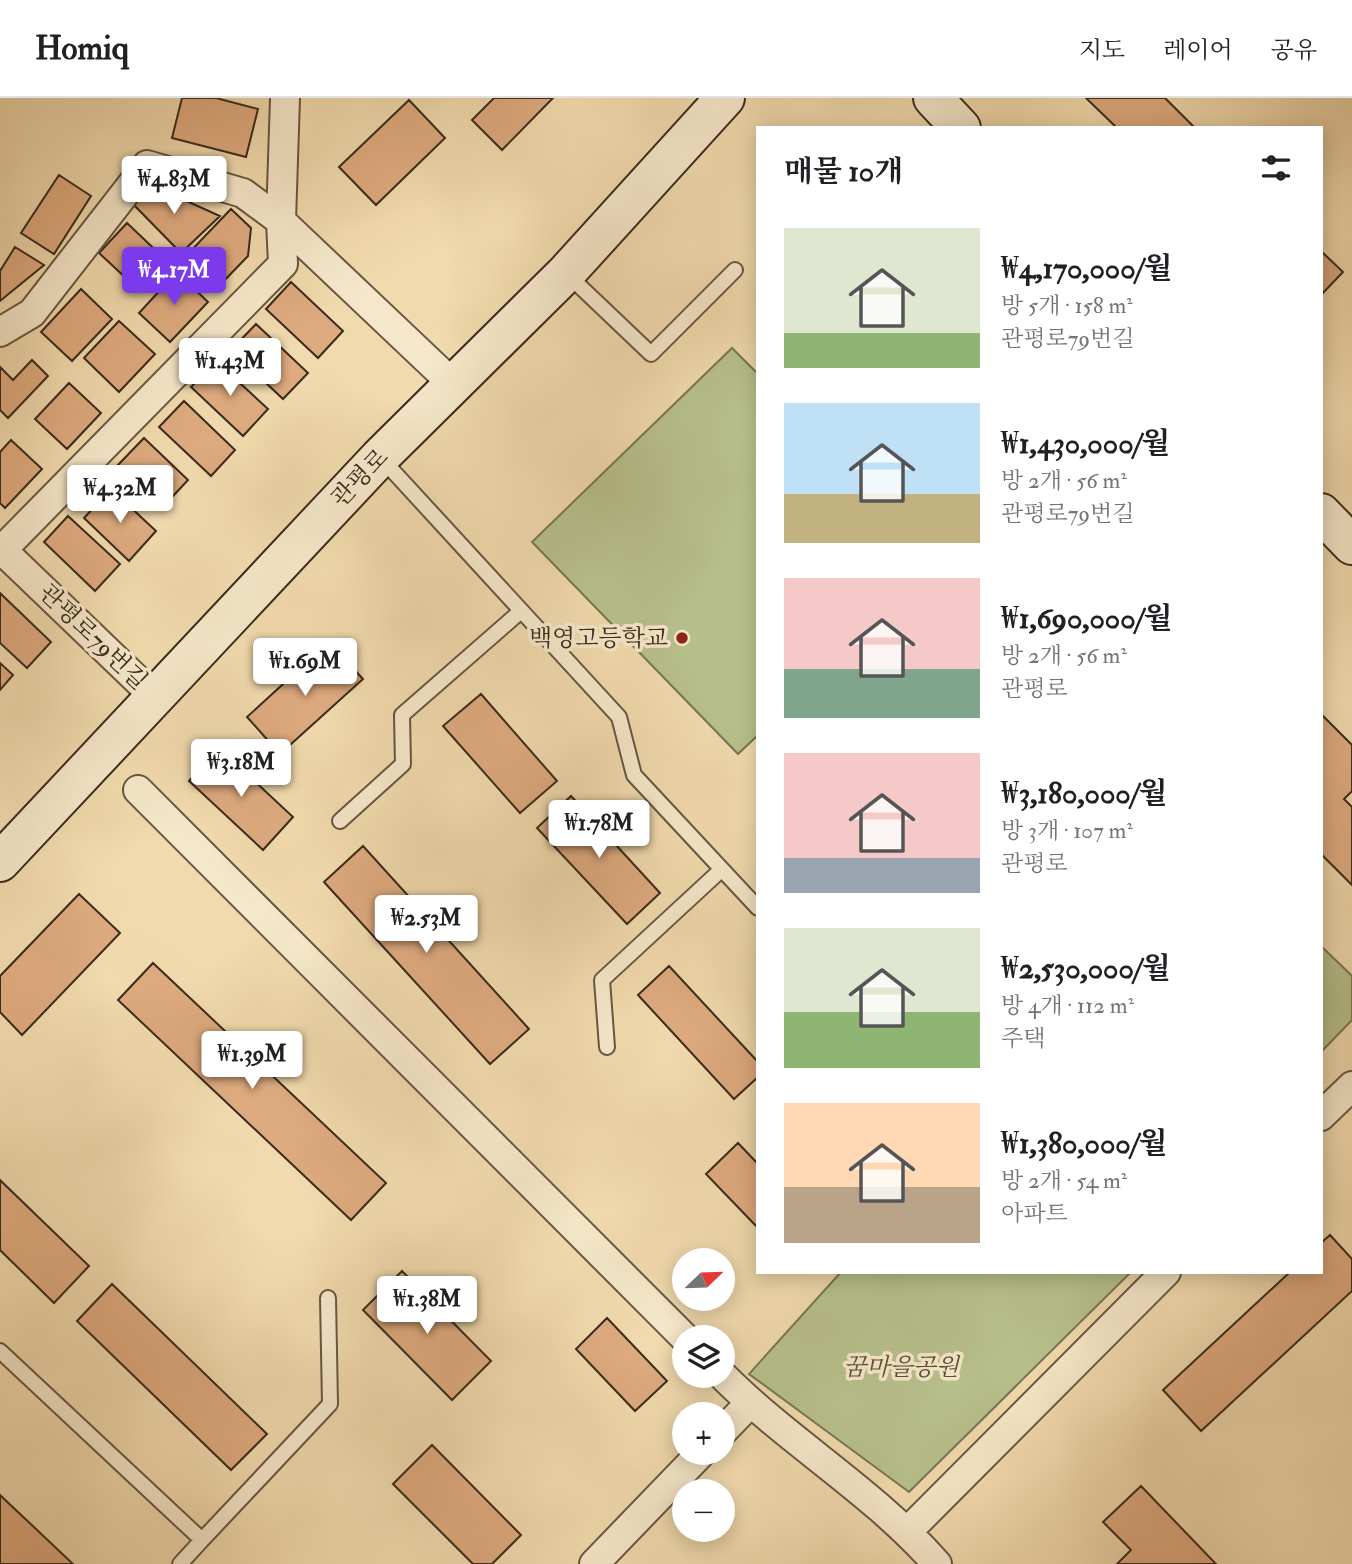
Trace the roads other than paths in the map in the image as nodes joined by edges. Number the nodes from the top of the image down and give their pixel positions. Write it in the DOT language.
graph roads {
  1 [pos="285,98"];
  2 [pos="725,98"];
  3 [pos="933,98"];
  4 [pos="959,126"];
  5 [pos="281,221"];
  6 [pos="735,270"];
  7 [pos="566,274"];
  8 [pos="0,332"];
  9 [pos="453,384"];
  10 [pos="380,457"];
  11 [pos="1323,515"];
  12 [pos="1352,545"];
  13 [pos="1,550"];
  14 [pos="522,611"];
  15 [pos="153,695"];
  16 [pos="138,790"];
  17 [pos="340,821"];
  18 [pos="0,862"];
  19 [pos="721,870"];
  20 [pos="756,906"];
  21 [pos="607,1047"];
  22 [pos="1352,1086"];
  23 [pos="1323,1114"];
  24 [pos="1164,1274"];
  25 [pos="328,1298"];
  26 [pos="672,1325"];
  27 [pos="0,1351"];
  28 [pos="735,1388"];
  29 [pos="750,1403"];
  30 [pos="735,1419"];
  31 [pos="689,1465"];
  32 [pos="908,1531"];
  33 [pos="202,1540"];
  34 [pos="180,1564"];
  35 [pos="594,1564"];
  36 [pos="937,1564"];
  1 -- 5 [label="street, 관평로79번길"];
  2 -- 7 [label="street, 관평로"];
  3 -- 4 [label="street"];
  5 -- 8 [label="street"];
  5 -- 9 [label="street"];
  5 -- 13 [label="street, 관평로79번길"];
  6 -- 7 [label="lane"];
  7 -- 9 [label="street, 관평로"];
  9 -- 10 [label="street, 관평로"];
  10 -- 14 [label="lane"];
  10 -- 15 [label="street, 관평로"];
  11 -- 12 [label="street"];
  13 -- 15 [label="street, 관평로79번길"];
  14 -- 17 [label="lane"];
  14 -- 19 [label="lane"];
  15 -- 18 [label="street, 관평로"];
  16 -- 26 [label="street"];
  19 -- 20 [label="lane"];
  19 -- 21 [label="lane"];
  22 -- 23 [label="street"];
  24 -- 32 [label="street"];
  25 -- 33 [label="lane"];
  27 -- 33 [label="lane"];
  28 -- 29 [label="street"];
  29 -- 30 [label="street"];
  29 -- 32 [label="street"];
  31 -- 35 [label="street"];
  32 -- 36 [label="street"];
  33 -- 34 [label="lane"];
}
